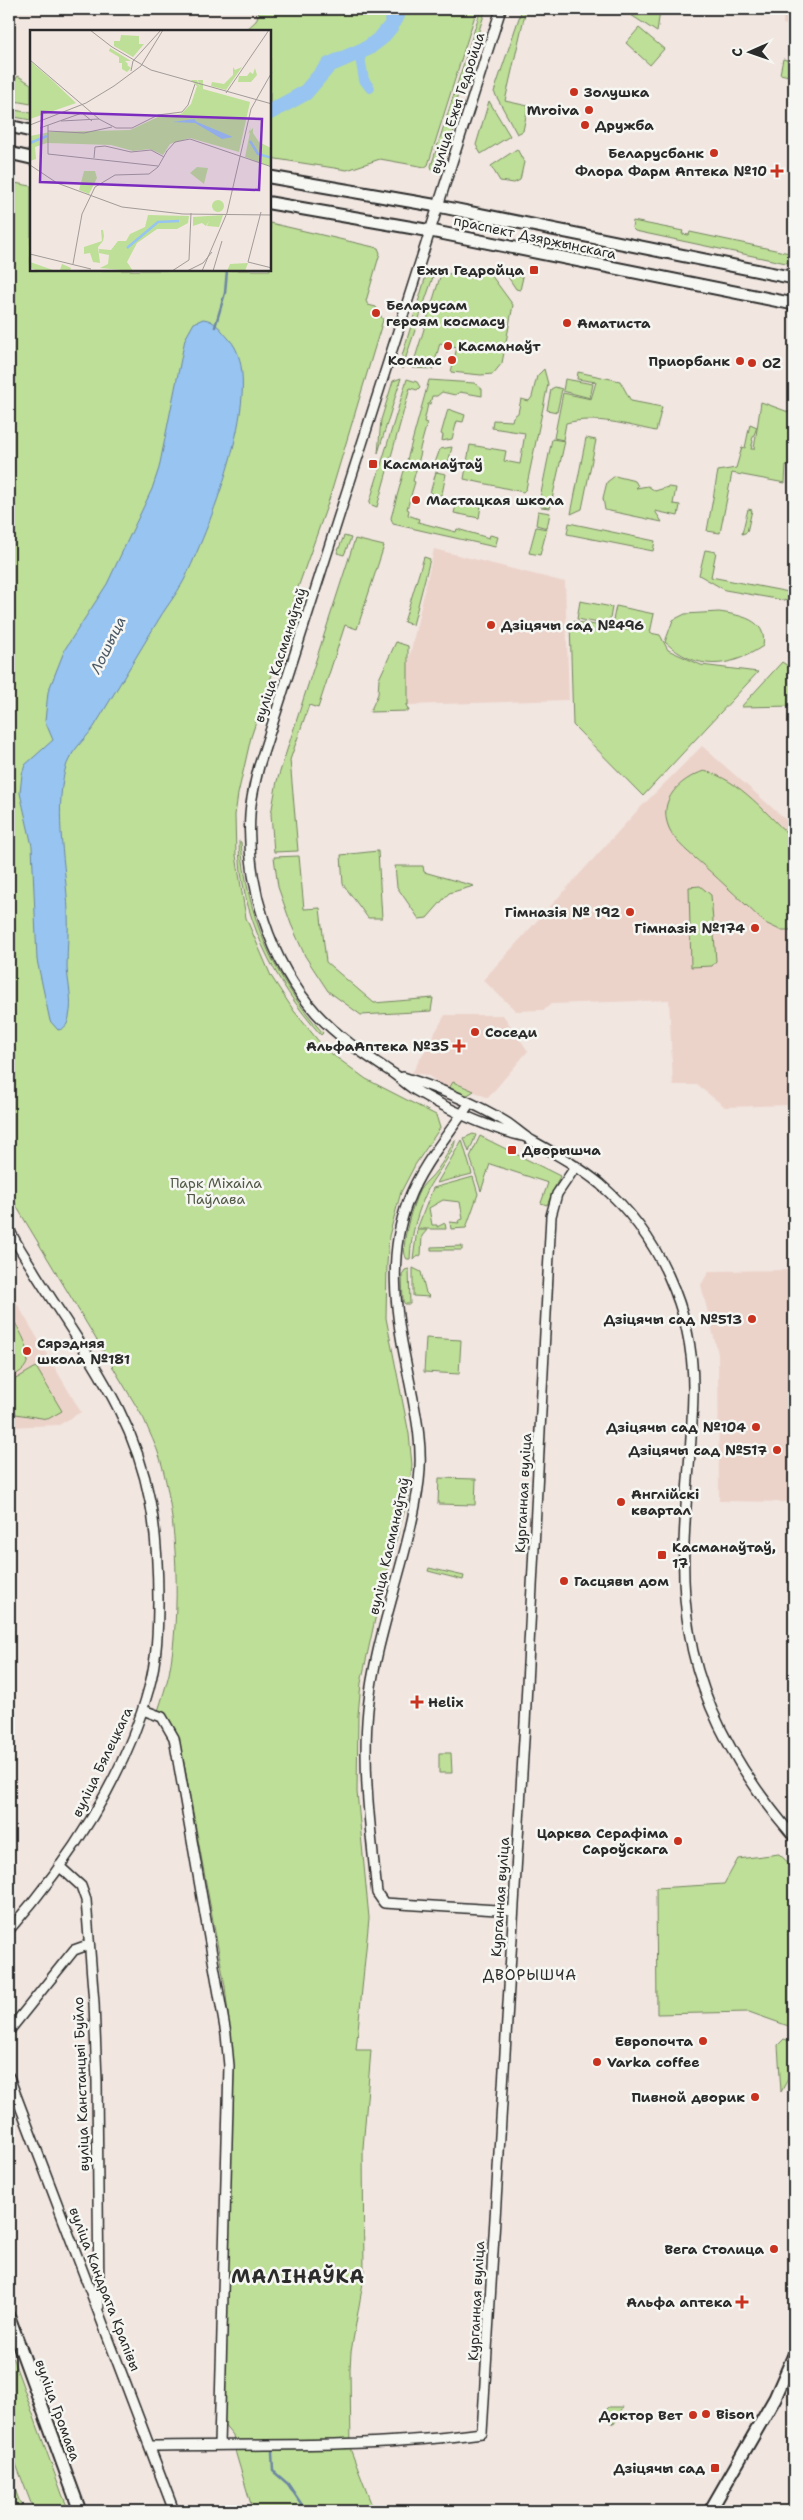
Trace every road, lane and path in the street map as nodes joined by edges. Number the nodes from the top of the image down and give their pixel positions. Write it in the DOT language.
graph roads {
  1 [pos="501,9"];
  2 [pos="9,126"];
  3 [pos="30,131"];
  4 [pos="9,154"];
  5 [pos="30,158"];
  6 [pos="271,177"];
  7 [pos="271,203"];
  8 [pos="438,206"];
  9 [pos="431,231"];
  10 [pos="794,278"];
  11 [pos="794,304"];
  12 [pos="395,1075"];
  13 [pos="469,1104"];
  14 [pos="463,1114"];
  15 [pos="526,1137"];
  16 [pos="576,1166"];
  17 [pos="9,1229"];
  18 [pos="142,1710"];
  19 [pos="794,1837"];
  20 [pos="59,1866"];
  21 [pos="513,1911"];
  22 [pos="9,1930"];
  23 [pos="88,1945"];
  24 [pos="9,2031"];
  25 [pos="9,2077"];
  26 [pos="99,2312"];
  27 [pos="9,2317"];
  28 [pos="794,2355"];
  29 [pos="219,2444"];
  30 [pos="150,2446"];
  31 [pos="80,2511"];
  32 [pos="174,2511"];
  33 [pos="710,2511"];
  1 -- 8 [label="street, вуліца Ежы Гедройца"];
  2 -- 3 [label="main road"];
  4 -- 5 [label="main road"];
  6 -- 8 [label="main road, праспект Дзяржынскага"];
  7 -- 9 [label="main road, праспект Дзяржынскага"];
  8 -- 9 [label="street, вуліца Касманаўтаў"];
  8 -- 10 [label="main road, праспект Дзяржынскага"];
  9 -- 11 [label="main road, праспект Дзяржынскага"];
  9 -- 12 [label="street, вуліца Касманаўтаў"];
  12 -- 13 [label="street, вуліца Касманаўтаў"];
  12 -- 14 [label="street, вуліца Касманаўтаў"];
  13 -- 14 [label="street"];
  13 -- 15 [label="street, вуліца Касманаўтаў"];
  14 -- 15 [label="street, вуліца Касманаўтаў"];
  14 -- 21 [label="street, вуліца Касманаўтаў"];
  15 -- 16 [label="street, вуліца Касманаўтаў"];
  16 -- 19 [label="street, вуліца Касманаўтаў"];
  16 -- 21 [label="street, Курганная вуліца"];
  17 -- 18 [label="street, вуліца Бялецкага"];
  18 -- 20 [label="street, вуліца Бялецкага"];
  18 -- 29 [label="street"];
  20 -- 22 [label="street, вуліца Бялецкага"];
  20 -- 23 [label="street, вуліца Канстанцыі Буйло"];
  21 -- 29 [label="street, Курганная вуліца"];
  23 -- 24 [label="street"];
  23 -- 26 [label="street, вуліца Канстанцыі Буйло"];
  25 -- 26 [label="street, вуліца Кандрата Крапівы"];
  26 -- 30 [label="street, вуліца Кандрата Крапівы"];
  27 -- 31 [label="main road, вуліца Громава"];
  28 -- 33 [label="main road"];
  29 -- 30 [label="street, Курганная вуліца"];
  30 -- 32 [label="street, вуліца Кандрата Крапівы"];
}
